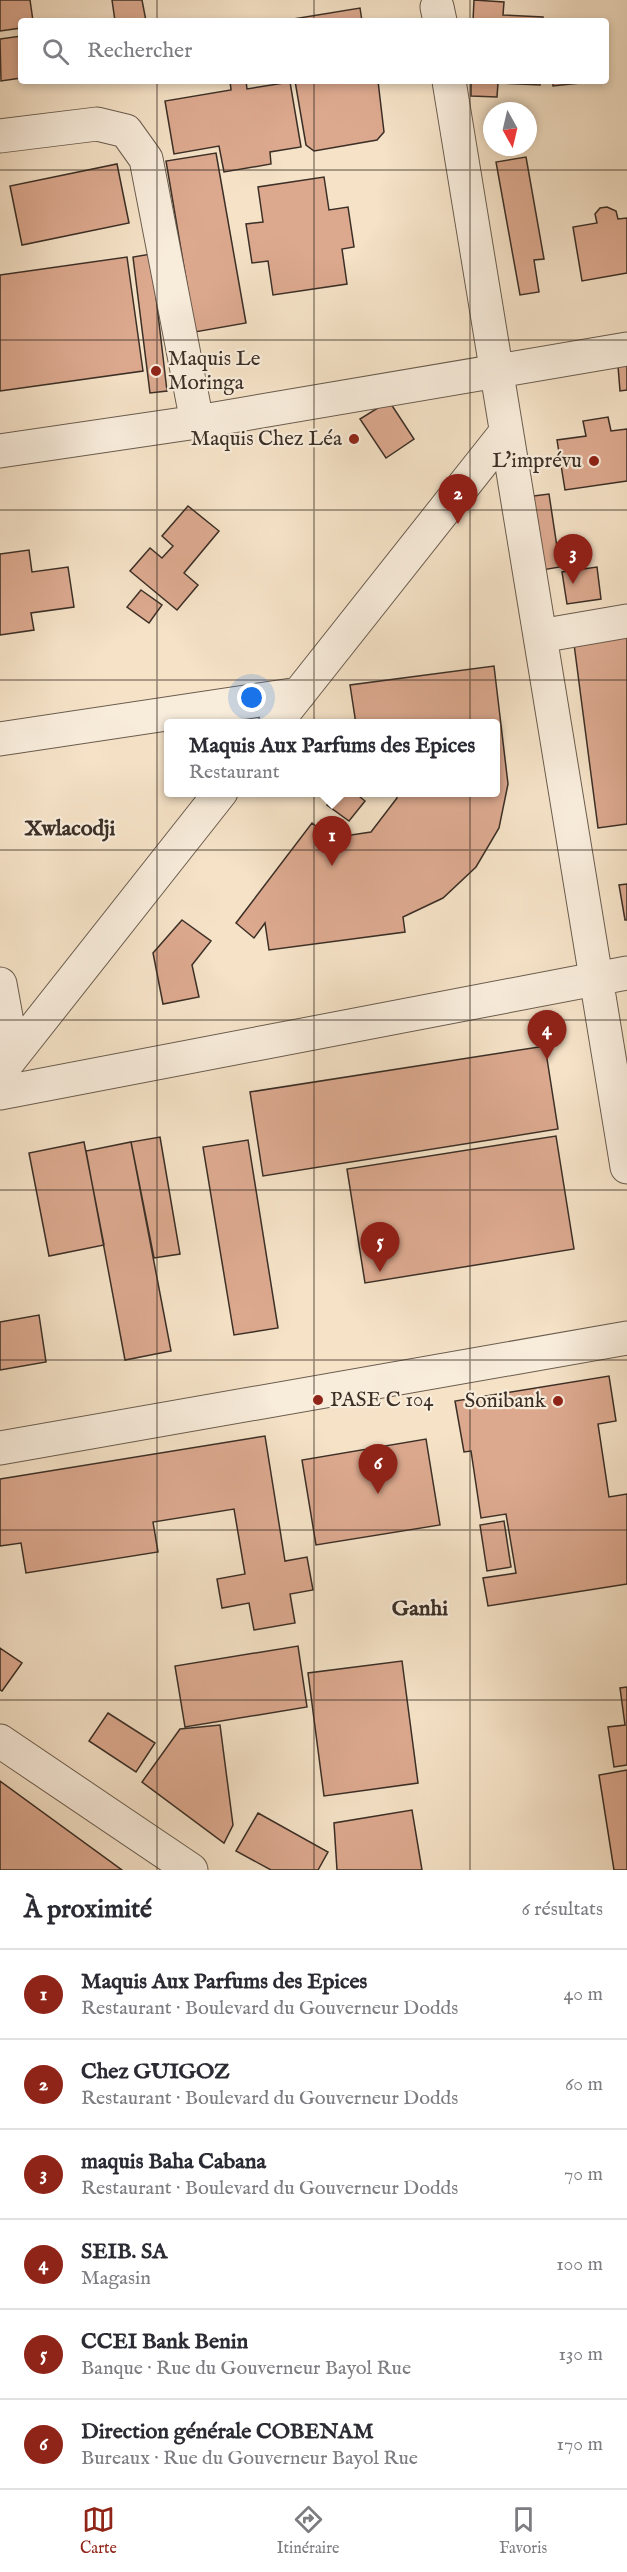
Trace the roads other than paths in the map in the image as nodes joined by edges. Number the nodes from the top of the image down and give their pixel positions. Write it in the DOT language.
graph roads {
  1 [pos="449,84"];
  2 [pos="0,136"];
  3 [pos="627,349"];
  4 [pos="497,372"];
  5 [pos="197,422"];
  6 [pos="506,432"];
  7 [pos="0,451"];
  8 [pos="627,621"];
  9 [pos="540,636"];
  10 [pos="299,694"];
  11 [pos="278,719"];
  12 [pos="0,739"];
  13 [pos="217,797"];
  14 [pos="612,976"];
  15 [pos="0,984"];
  16 [pos="6,1064"];
  17 [pos="0,1093"];
  18 [pos="627,1167"];
  19 [pos="627,1338"];
  20 [pos="0,1448"];
  21 [pos="0,1741"];
  22 [pos="191,1870"];
  1 -- 4 [label="street"];
  2 -- 5 [label="street"];
  3 -- 4 [label="street"];
  4 -- 5 [label="street"];
  4 -- 6 [label="street"];
  5 -- 7 [label="street"];
  6 -- 9 [label="street"];
  6 -- 10 [label="street"];
  8 -- 9 [label="street"];
  9 -- 14 [label="street"];
  10 -- 11 [label="street"];
  10 -- 12 [label="street"];
  13 -- 16 [label="street"];
  14 -- 17 [label="street"];
  14 -- 18 [label="street"];
  15 -- 16 [label="street"];
  19 -- 20 [label="street"];
  21 -- 22 [label="street"];
}
